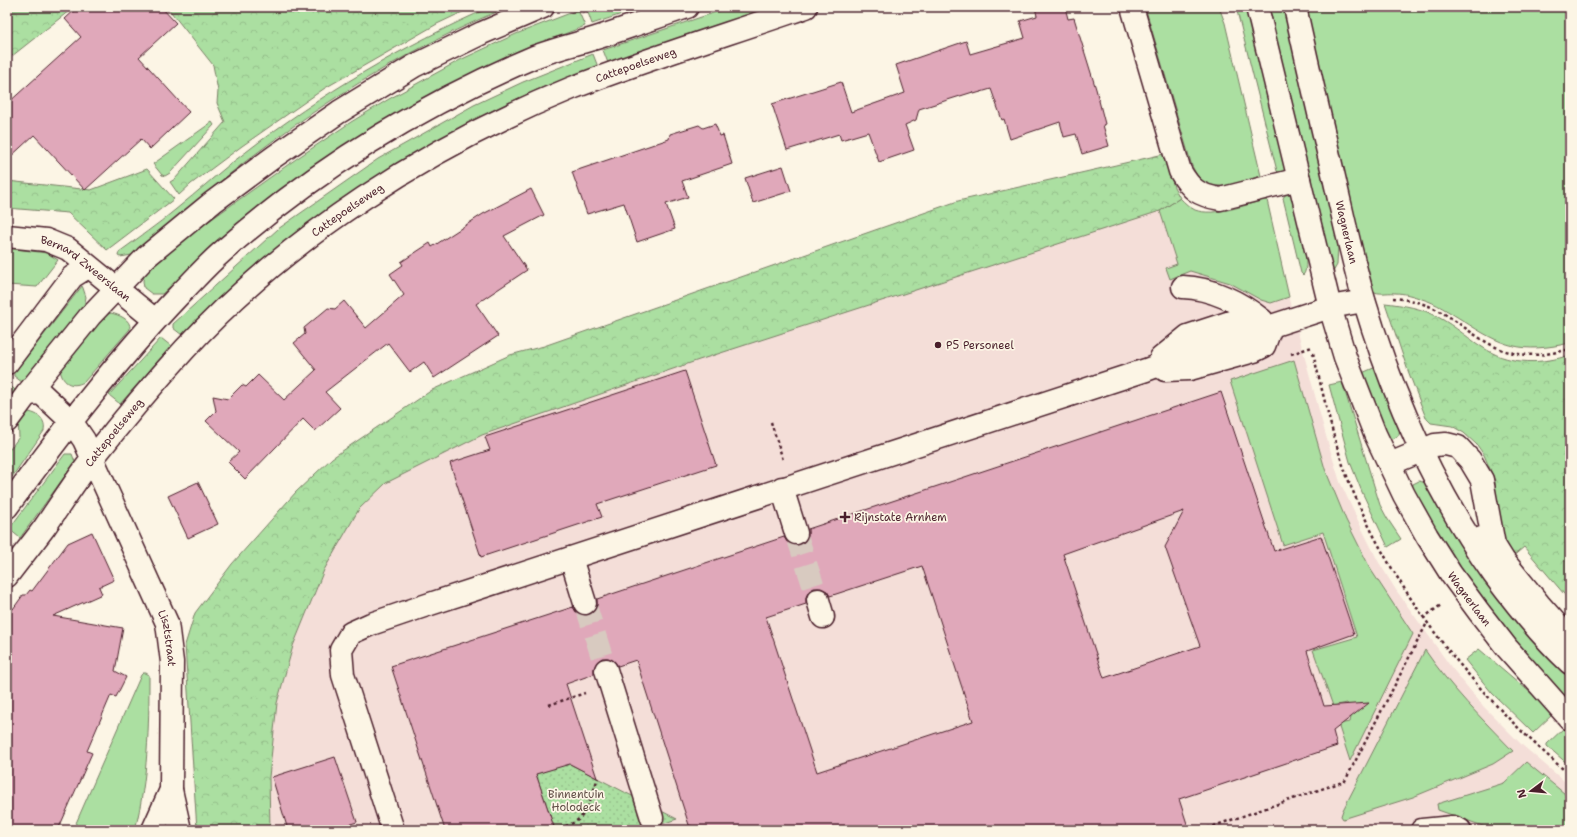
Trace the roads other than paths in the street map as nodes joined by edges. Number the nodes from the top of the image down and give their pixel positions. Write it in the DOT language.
graph roads {
  1 [pos="543,7"];
  2 [pos="687,7"];
  3 [pos="806,7"];
  4 [pos="1132,7"];
  5 [pos="1257,7"];
  6 [pos="1295,7"];
  7 [pos="1299,179"];
  8 [pos="7,236"];
  9 [pos="88,267"];
  10 [pos="1183,287"];
  11 [pos="116,288"];
  12 [pos="1364,301"];
  13 [pos="1330,307"];
  14 [pos="155,320"];
  15 [pos="1271,327"];
  16 [pos="7,363"];
  17 [pos="27,394"];
  18 [pos="7,421"];
  19 [pos="70,421"];
  20 [pos="1421,450"];
  21 [pos="93,458"];
  22 [pos="1390,464"];
  23 [pos="782,488"];
  24 [pos="7,507"];
  25 [pos="1461,524"];
  26 [pos="796,533"];
  27 [pos="1494,545"];
  28 [pos="571,558"];
  29 [pos="7,576"];
  30 [pos="585,603"];
  31 [pos="1570,639"];
  32 [pos="1570,662"];
  33 [pos="608,677"];
  34 [pos="1570,719"];
  35 [pos="172,790"];
  36 [pos="652,818"];
  37 [pos="153,830"];
  38 [pos="180,830"];
  39 [pos="393,830"];
  40 [pos="1422,830"];
  41 [pos="1460,830"];
  1 -- 11 [label="street"];
  2 -- 14 [label="street"];
  3 -- 21 [label="street, Cattepoelseweg"];
  4 -- 7 [label="street"];
  5 -- 7 [label="street, Wagnerlaan"];
  6 -- 12 [label="street, Wagnerlaan"];
  7 -- 13 [label="street, Wagnerlaan"];
  8 -- 9 [label="street, Bernard Zweerslaan"];
  9 -- 11 [label="street, Bernard Zweerslaan"];
  9 -- 16 [label="street"];
  10 -- 15 [label="street"];
  11 -- 14 [label="street, Bernard Zweerslaan"];
  11 -- 17 [label="street"];
  12 -- 13 [label="street"];
  12 -- 20 [label="street, Wagnerlaan"];
  13 -- 15 [label="street"];
  13 -- 22 [label="street, Wagnerlaan"];
  14 -- 19 [label="street"];
  15 -- 23 [label="street"];
  17 -- 18 [label="street"];
  17 -- 19 [label="street, Lisztstraat"];
  19 -- 21 [label="street, Lisztstraat"];
  19 -- 24 [label="street"];
  20 -- 22 [label="street, Wagnerlaan"];
  20 -- 25 [label="street, Wagnerlaan"];
  20 -- 27 [label="street, Wagnerlaan"];
  21 -- 29 [label="street, Cattepoelseweg"];
  21 -- 35 [label="street, Lisztstraat"];
  22 -- 34 [label="street, Wagnerlaan"];
  23 -- 26 [label="street"];
  23 -- 28 [label="street"];
  25 -- 27 [label="street, Wagnerlaan"];
  25 -- 32 [label="street, Wagnerlaan"];
  27 -- 31 [label="street, Wagnerlaan"];
  28 -- 30 [label="street"];
  28 -- 39 [label="street"];
  33 -- 36 [label="street"];
  35 -- 37 [label="street, Lisztstraat"];
  35 -- 38 [label="street"];
  40 -- 41 [label="street"];
}
